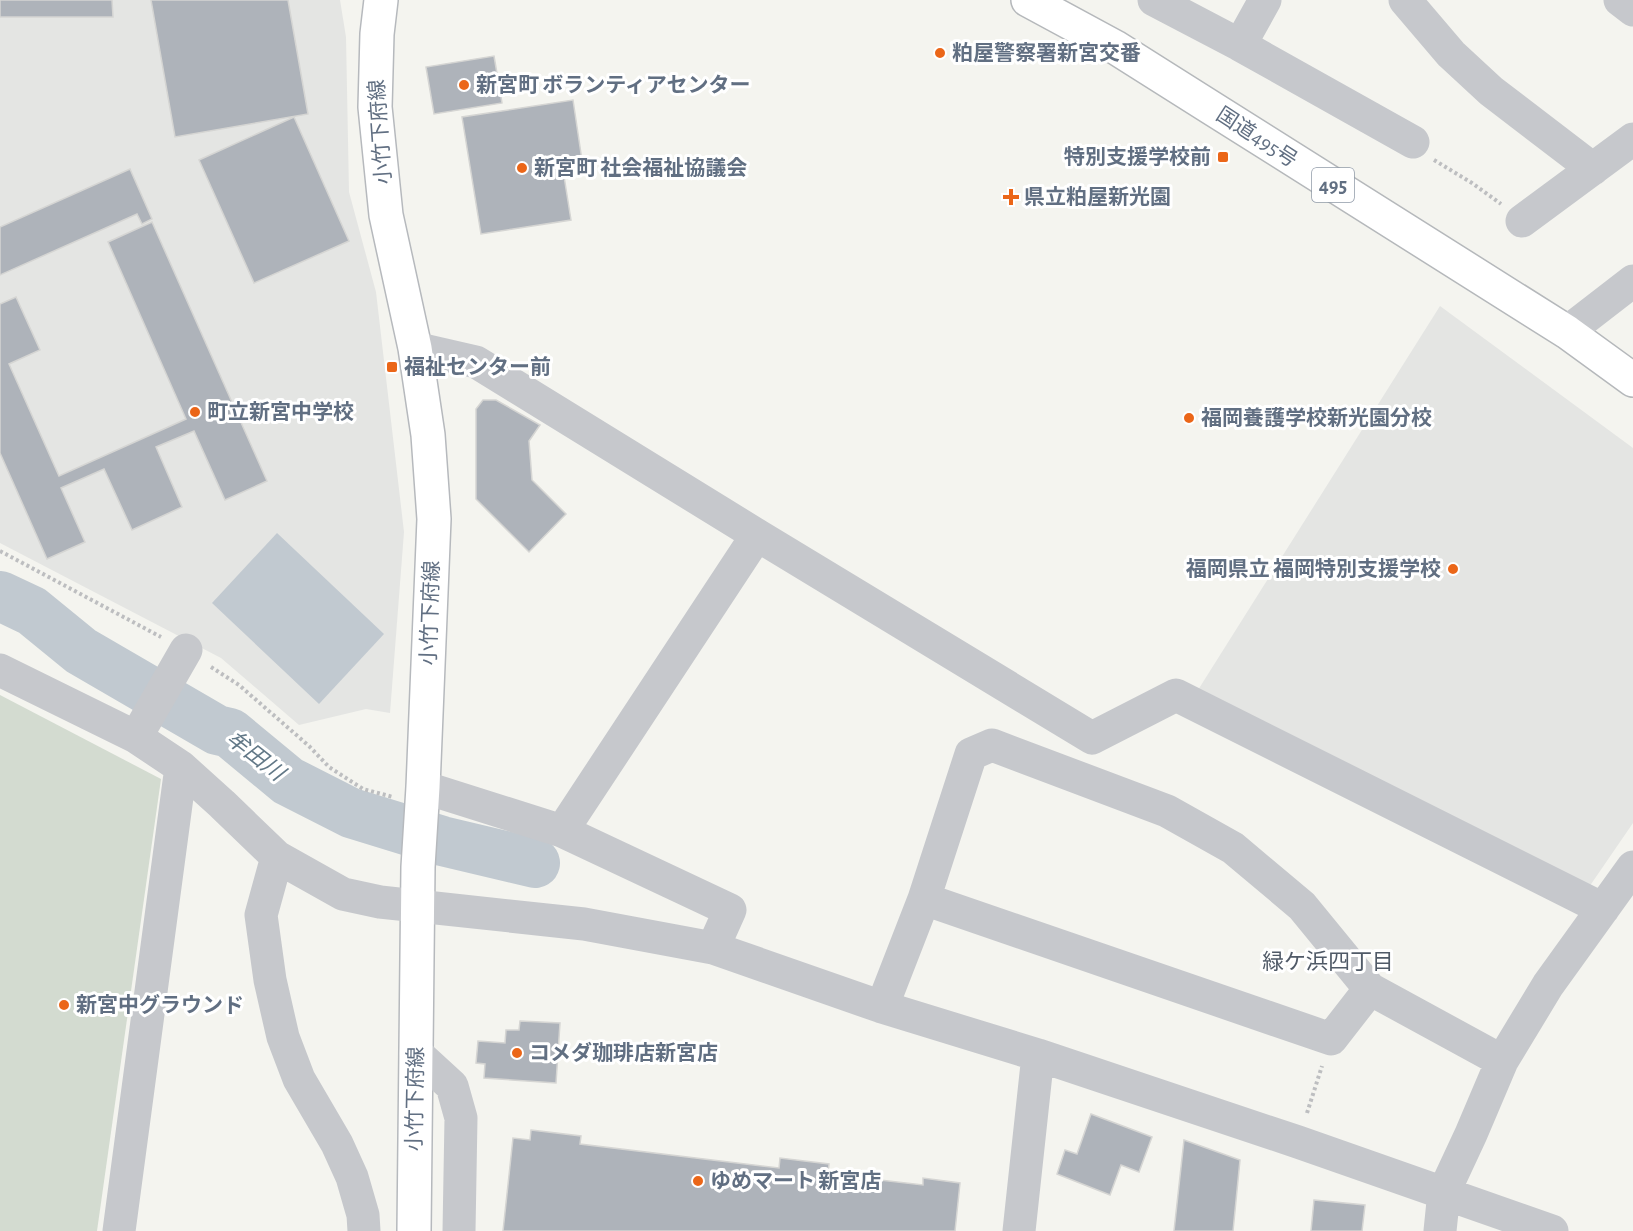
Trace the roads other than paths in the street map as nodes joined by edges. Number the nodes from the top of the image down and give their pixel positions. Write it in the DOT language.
graph roads {
  1 [pos="381,0"];
  2 [pos="1028,0"];
  3 [pos="1154,0"];
  4 [pos="1265,0"];
  5 [pos="1405,0"];
  6 [pos="1620,0"];
  7 [pos="1633,10"];
  8 [pos="1240,45"];
  9 [pos="1633,139"];
  10 [pos="1413,142"];
  11 [pos="1593,169"];
  12 [pos="1522,221"];
  13 [pos="1633,281"];
  14 [pos="1567,332"];
  15 [pos="415,348"];
  16 [pos="1633,380"];
  17 [pos="756,535"];
  18 [pos="186,650"];
  19 [pos="0,670"];
  20 [pos="136,738"];
  21 [pos="181,767"];
  22 [pos="422,796"];
  23 [pos="562,831"];
  24 [pos="277,858"];
  25 [pos="1633,867"];
  26 [pos="924,899"];
  27 [pos="417,906"];
  28 [pos="1603,909"];
  29 [pos="713,948"];
  30 [pos="1370,989"];
  31 [pos="882,1007"];
  32 [pos="416,1053"];
  33 [pos="1038,1055"];
  34 [pos="1502,1061"];
  35 [pos="1444,1192"];
  36 [pos="118,1231"];
  37 [pos="364,1231"];
  38 [pos="414,1231"];
  39 [pos="459,1231"];
  40 [pos="1019,1231"];
  41 [pos="1440,1231"];
  42 [pos="1552,1231"];
  1 -- 15 [label="main road, 小竹下府線"];
  2 -- 14 [label="main road, 国道495号 / 495"];
  3 -- 8 [label="street"];
  4 -- 8 [label="street"];
  5 -- 11 [label="street"];
  6 -- 7 [label="street"];
  8 -- 10 [label="street"];
  9 -- 11 [label="street"];
  11 -- 12 [label="street"];
  13 -- 14 [label="street"];
  14 -- 16 [label="main road, 国道495号 / 495"];
  15 -- 17 [label="street"];
  15 -- 22 [label="main road, 小竹下府線"];
  17 -- 23 [label="street"];
  17 -- 28 [label="street"];
  18 -- 20 [label="street"];
  19 -- 20 [label="street"];
  20 -- 21 [label="street"];
  21 -- 24 [label="street"];
  21 -- 36 [label="street"];
  22 -- 23 [label="street"];
  22 -- 27 [label="main road, 小竹下府線"];
  23 -- 29 [label="street"];
  24 -- 27 [label="street"];
  24 -- 37 [label="street"];
  25 -- 28 [label="street"];
  26 -- 30 [label="street"];
  26 -- 30 [label="street"];
  26 -- 31 [label="street"];
  27 -- 29 [label="street"];
  27 -- 32 [label="main road, 小竹下府線"];
  28 -- 34 [label="street"];
  29 -- 31 [label="street"];
  30 -- 34 [label="street"];
  31 -- 33 [label="street"];
  32 -- 38 [label="main road, 小竹下府線"];
  32 -- 39 [label="street"];
  33 -- 35 [label="street"];
  33 -- 40 [label="street"];
  34 -- 35 [label="street"];
  35 -- 41 [label="street"];
  35 -- 42 [label="street"];
}
